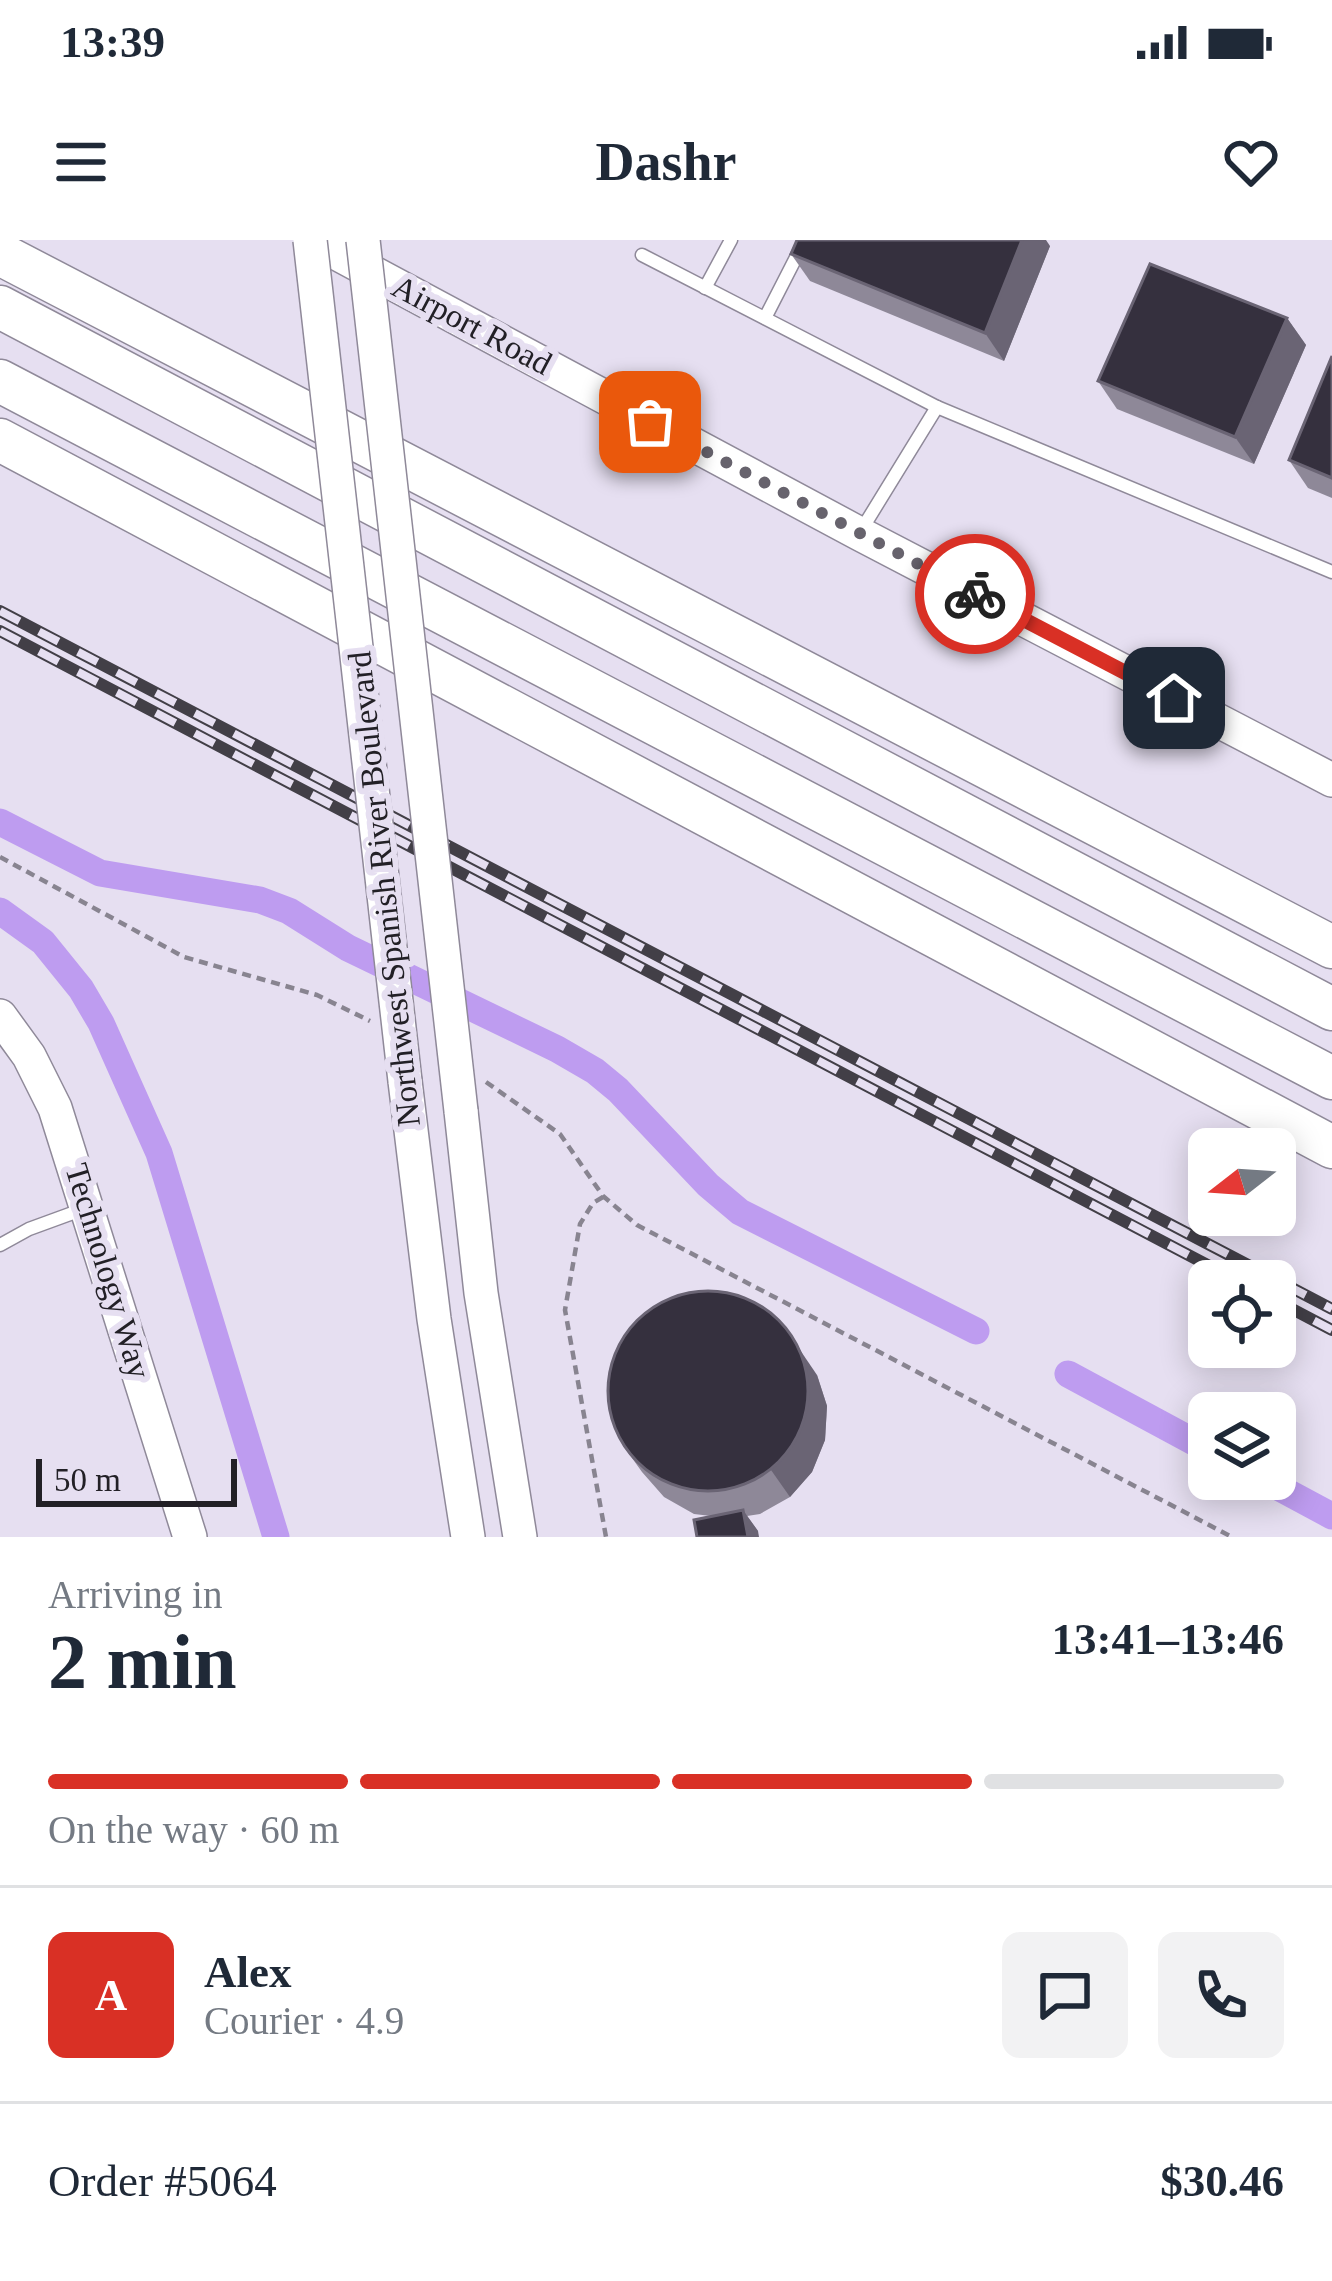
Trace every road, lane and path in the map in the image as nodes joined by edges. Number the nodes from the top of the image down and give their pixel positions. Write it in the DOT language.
graph roads {
  1 [pos="311,240"];
  2 [pos="362,240"];
  3 [pos="731,240"];
  4 [pos="805,240"];
  5 [pos="0,254"];
  6 [pos="642,255"];
  7 [pos="705,288"];
  8 [pos="0,307"];
  9 [pos="765,318"];
  10 [pos="0,381"];
  11 [pos="937,407"];
  12 [pos="0,440"];
  13 [pos="860,534"];
  14 [pos="1332,572"];
  15 [pos="1332,780"];
  16 [pos="0,856"];
  17 [pos="1332,947"];
  18 [pos="1332,1009"];
  19 [pos="0,1016"];
  20 [pos="374,1023"];
  21 [pos="468,1072"];
  22 [pos="1332,1078"];
  23 [pos="1332,1147"];
  24 [pos="603,1196"];
  25 [pos="89,1207"];
  26 [pos="0,1245"];
  27 [pos="190,1537"];
  28 [pos="468,1537"];
  29 [pos="520,1537"];
  30 [pos="606,1537"];
  31 [pos="1232,1537"];
  1 -- 13 [label="main road, Airport Road"];
  1 -- 28 [label="main road, Northwest Spanish River Boulevard, bridge"];
  2 -- 29 [label="main road, Northwest Spanish River Boulevard, bridge"];
  3 -- 7 [label="lane"];
  4 -- 9 [label="lane"];
  5 -- 17 [label="highway"];
  6 -- 7 [label="lane"];
  7 -- 9 [label="lane"];
  8 -- 18 [label="highway"];
  9 -- 11 [label="lane"];
  10 -- 22 [label="highway"];
  11 -- 13 [label="lane"];
  11 -- 14 [label="lane"];
  12 -- 23 [label="highway"];
  13 -- 15 [label="main road, Airport Road"];
  16 -- 20 [label="path"];
  19 -- 25 [label="main road, Technology Way"];
  21 -- 24 [label="path"];
  24 -- 30 [label="path"];
  24 -- 31 [label="path"];
  25 -- 26 [label="lane"];
  25 -- 27 [label="main road, Technology Way"];
}
